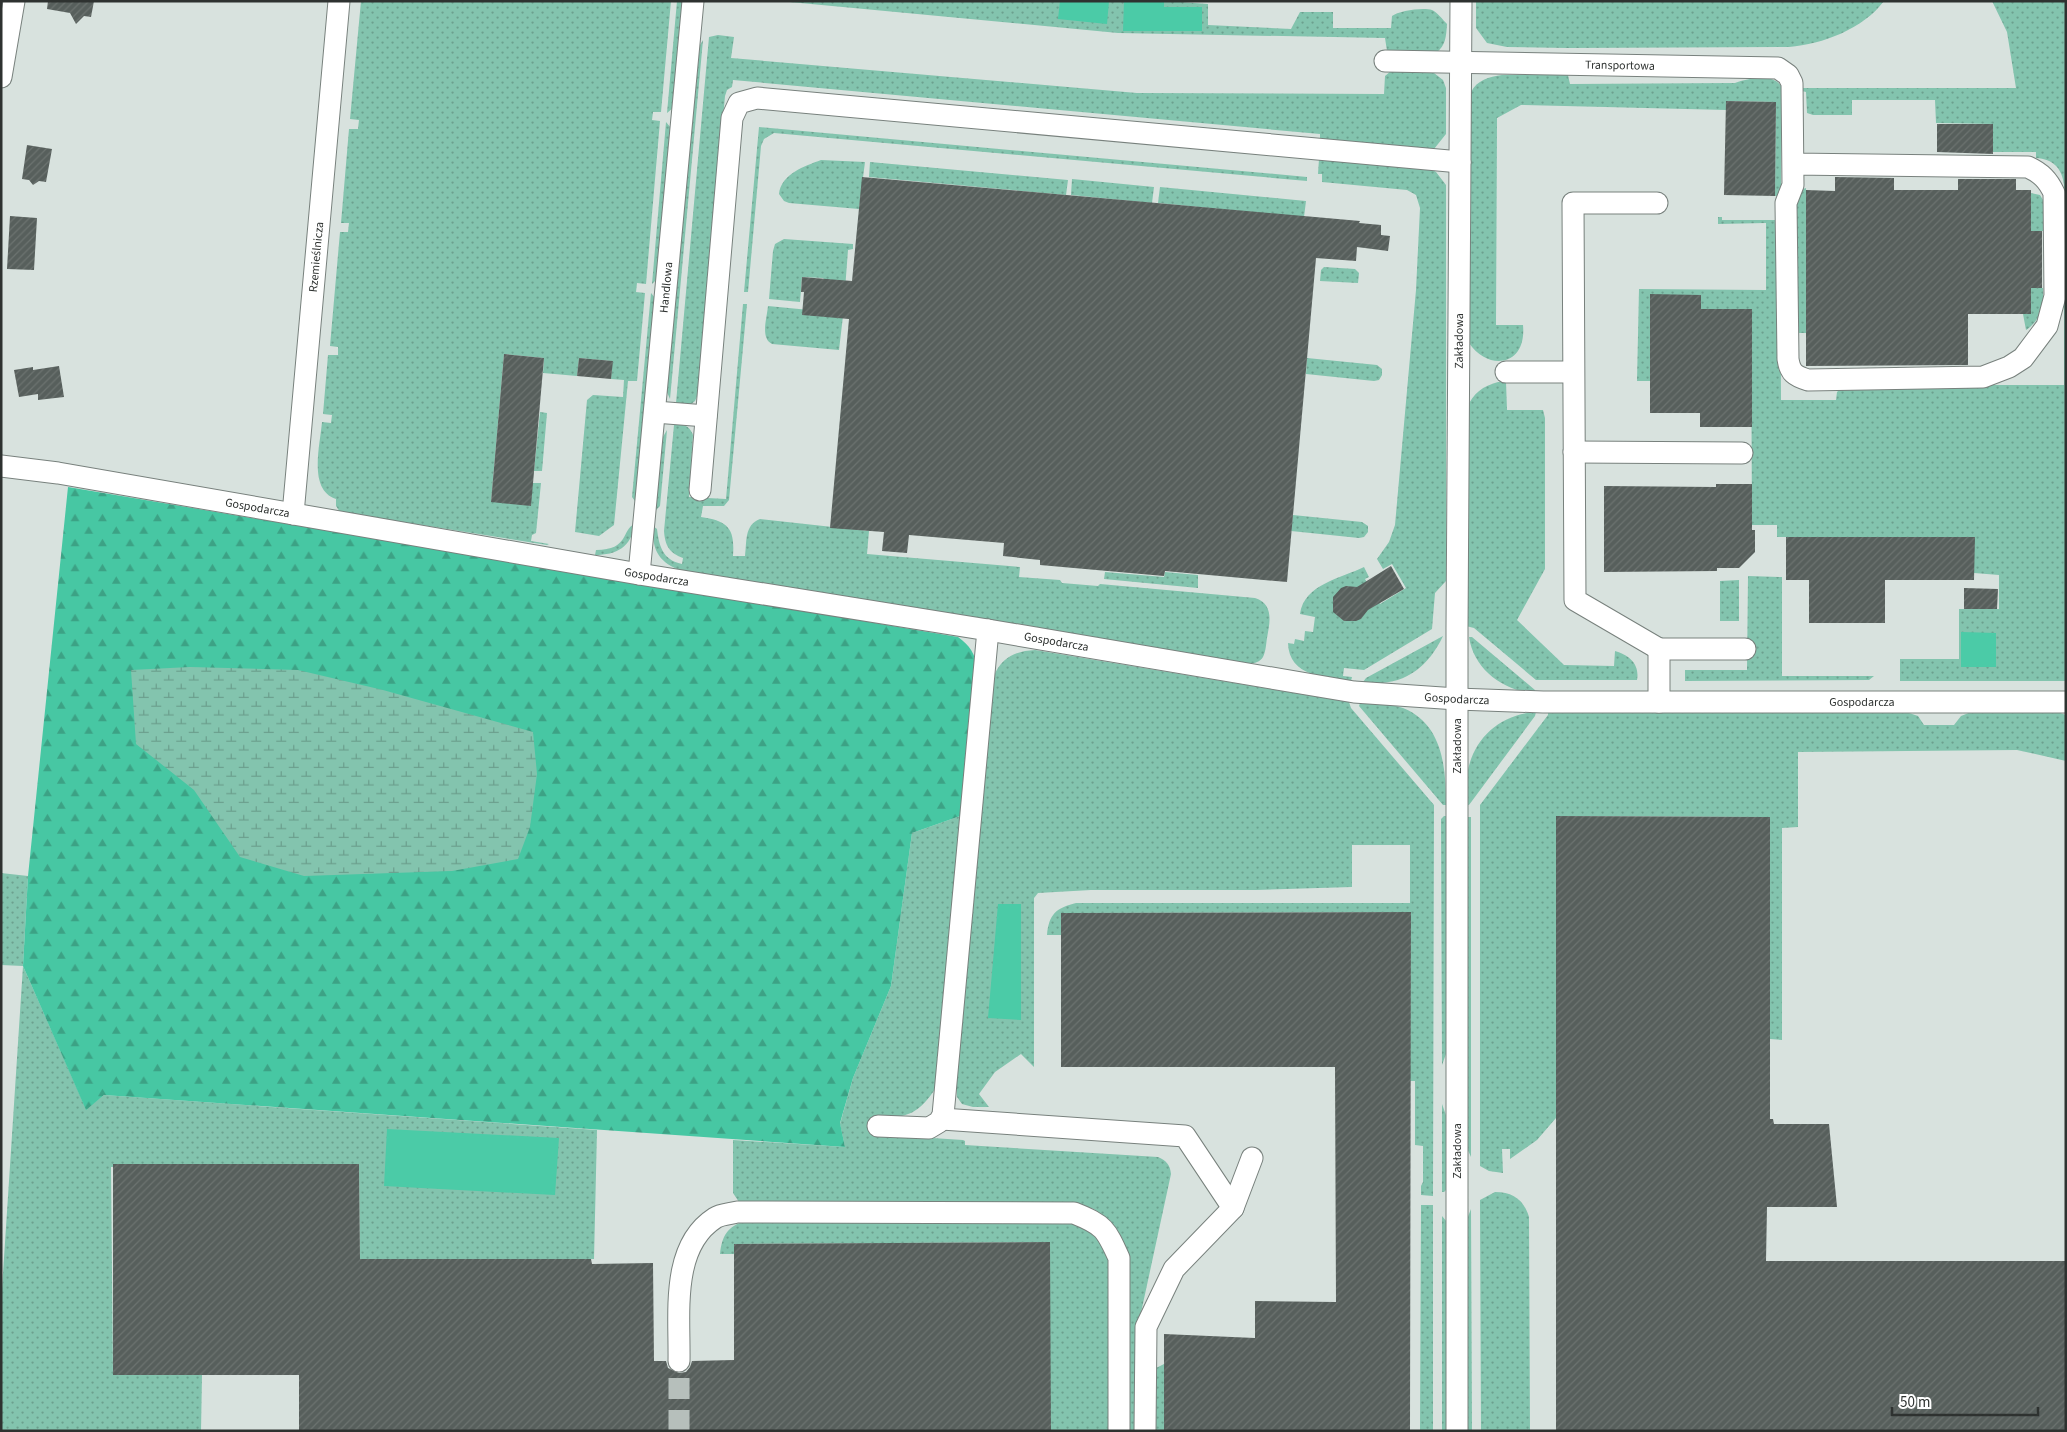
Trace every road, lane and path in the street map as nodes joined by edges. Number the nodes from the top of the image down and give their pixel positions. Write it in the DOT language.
graph roads {
  1 [pos="14,1"];
  2 [pos="339,1"];
  3 [pos="693,1"];
  4 [pos="1461,1"];
  5 [pos="1385,61"];
  6 [pos="1461,63"];
  7 [pos="1,77"];
  8 [pos="1460,162"];
  9 [pos="1793,164"];
  10 [pos="1657,203"];
  11 [pos="1506,372"];
  12 [pos="1573,372"];
  13 [pos="655,412"];
  14 [pos="706,416"];
  15 [pos="1574,452"];
  16 [pos="1742,453"];
  17 [pos="1,466"];
  18 [pos="700,490"];
  19 [pos="293,514"];
  20 [pos="639,574"];
  21 [pos="988,630"];
  22 [pos="1659,649"];
  23 [pos="1745,649"];
  24 [pos="1457,700"];
  25 [pos="1660,702"];
  26 [pos="2066,702"];
  27 [pos="942,1119"];
  28 [pos="878,1126"];
  29 [pos="1252,1158"];
  30 [pos="1233,1208"];
  31 [pos="679,1361"];
  32 [pos="1119,1431"];
  33 [pos="1145,1431"];
  34 [pos="1457,1431"];
  1 -- 7 [label="street"];
  2 -- 19 [label="street, Rzemieślnicza"];
  3 -- 13 [label="street, Handlowa"];
  4 -- 6 [label="street, Zakładowa"];
  5 -- 6 [label="street, Transportowa"];
  6 -- 8 [label="street, Zakładowa"];
  6 -- 9 [label="street, Transportowa"];
  8 -- 14 [label="street"];
  8 -- 24 [label="street, Zakładowa"];
  9 -- 9 [label="street"];
  10 -- 12 [label="street"];
  11 -- 12 [label="street"];
  12 -- 15 [label="street"];
  13 -- 14 [label="street"];
  13 -- 20 [label="street, Handlowa"];
  14 -- 18 [label="street"];
  15 -- 16 [label="street"];
  15 -- 22 [label="street"];
  17 -- 19 [label="street, Gospodarcza"];
  19 -- 20 [label="street, Gospodarcza"];
  20 -- 21 [label="street, Gospodarcza"];
  21 -- 24 [label="street, Gospodarcza"];
  21 -- 27 [label="street"];
  22 -- 23 [label="street"];
  22 -- 25 [label="street"];
  24 -- 25 [label="street, Gospodarcza"];
  24 -- 34 [label="street, Zakładowa"];
  25 -- 26 [label="street, Gospodarcza"];
  27 -- 28 [label="street"];
  27 -- 30 [label="street"];
  29 -- 30 [label="street"];
  30 -- 33 [label="street"];
  31 -- 32 [label="street"];
}
